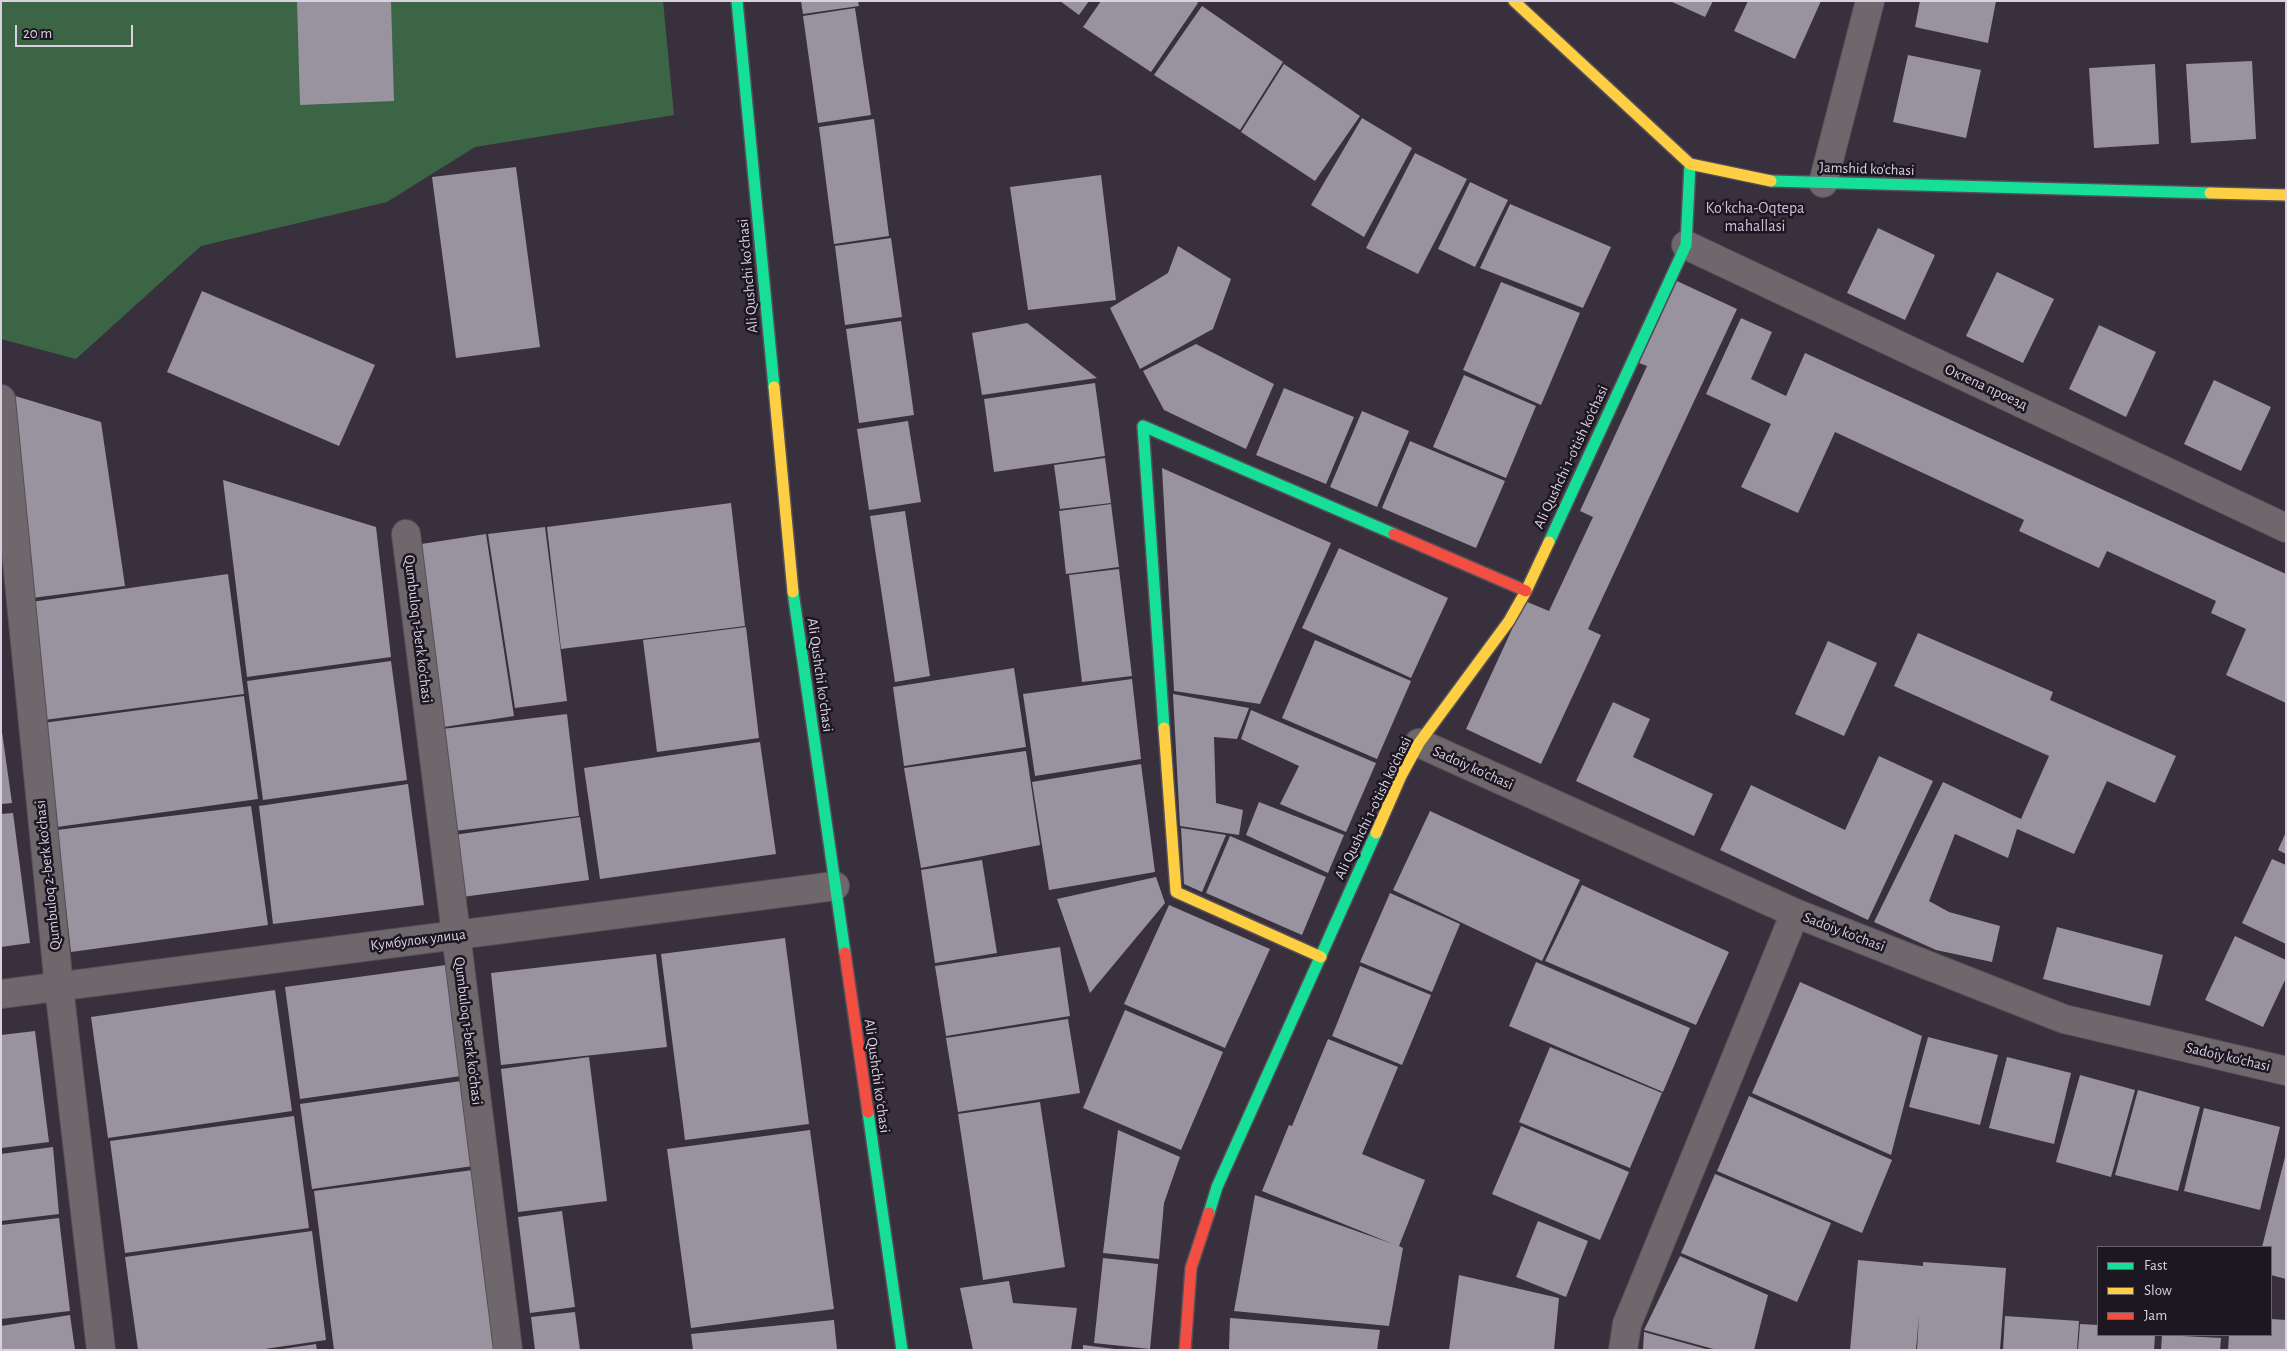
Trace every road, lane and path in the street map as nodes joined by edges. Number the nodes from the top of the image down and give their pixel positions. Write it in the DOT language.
graph roads {
  1 [pos="737,1"];
  2 [pos="1514,1"];
  3 [pos="1870,1"];
  4 [pos="1690,164"];
  5 [pos="1823,183"];
  6 [pos="2286,195"];
  7 [pos="1686,245"];
  8 [pos="1,399"];
  9 [pos="2286,528"];
  10 [pos="406,534"];
  11 [pos="1526,591"];
  12 [pos="1419,743"];
  13 [pos="835,886"];
  14 [pos="1795,913"];
  15 [pos="456,936"];
  16 [pos="1321,956"];
  17 [pos="59,987"];
  18 [pos="1,994"];
  19 [pos="2286,1071"];
  20 [pos="101,1350"];
  21 [pos="508,1350"];
  22 [pos="902,1350"];
  23 [pos="1185,1350"];
  24 [pos="1623,1350"];
  1 -- 13 [label="street, Ali Qushchi koʻchasi"];
  2 -- 4 [label="street"];
  3 -- 5 [label="street"];
  4 -- 5 [label="street, Jamshid ko'chasi"];
  4 -- 7 [label="street, Ali Qushchi 1-o'tish ko'chasi"];
  5 -- 6 [label="street, Jamshid ko'chasi"];
  7 -- 9 [label="street, Октепа проезд"];
  7 -- 11 [label="street, Ali Qushchi 1-o'tish ko'chasi"];
  8 -- 17 [label="street, Qumbuloq 2-berk ko'chasi"];
  10 -- 15 [label="street, Qumbuloq 1-berk ko'chasi"];
  11 -- 12 [label="street, Ali Qushchi 1-o'tish ko'chasi"];
  11 -- 16 [label="street"];
  12 -- 14 [label="street, Sadoiy ko'chasi"];
  12 -- 16 [label="street, Ali Qushchi 1-o'tish ko'chasi"];
  13 -- 15 [label="street, Кумбулок улица"];
  13 -- 22 [label="street, Ali Qushchi koʻchasi"];
  14 -- 19 [label="street, Sadoiy ko'chasi"];
  14 -- 24 [label="street"];
  15 -- 17 [label="street, Кумбулок улица"];
  15 -- 21 [label="street, Qumbuloq 1-berk ko'chasi"];
  16 -- 23 [label="street, Ali Qushchi 1-o'tish ko'chasi"];
  17 -- 18 [label="street, Кумбулок улица"];
  17 -- 20 [label="street, Qumbuloq 2-berk ko'chasi"];
}
